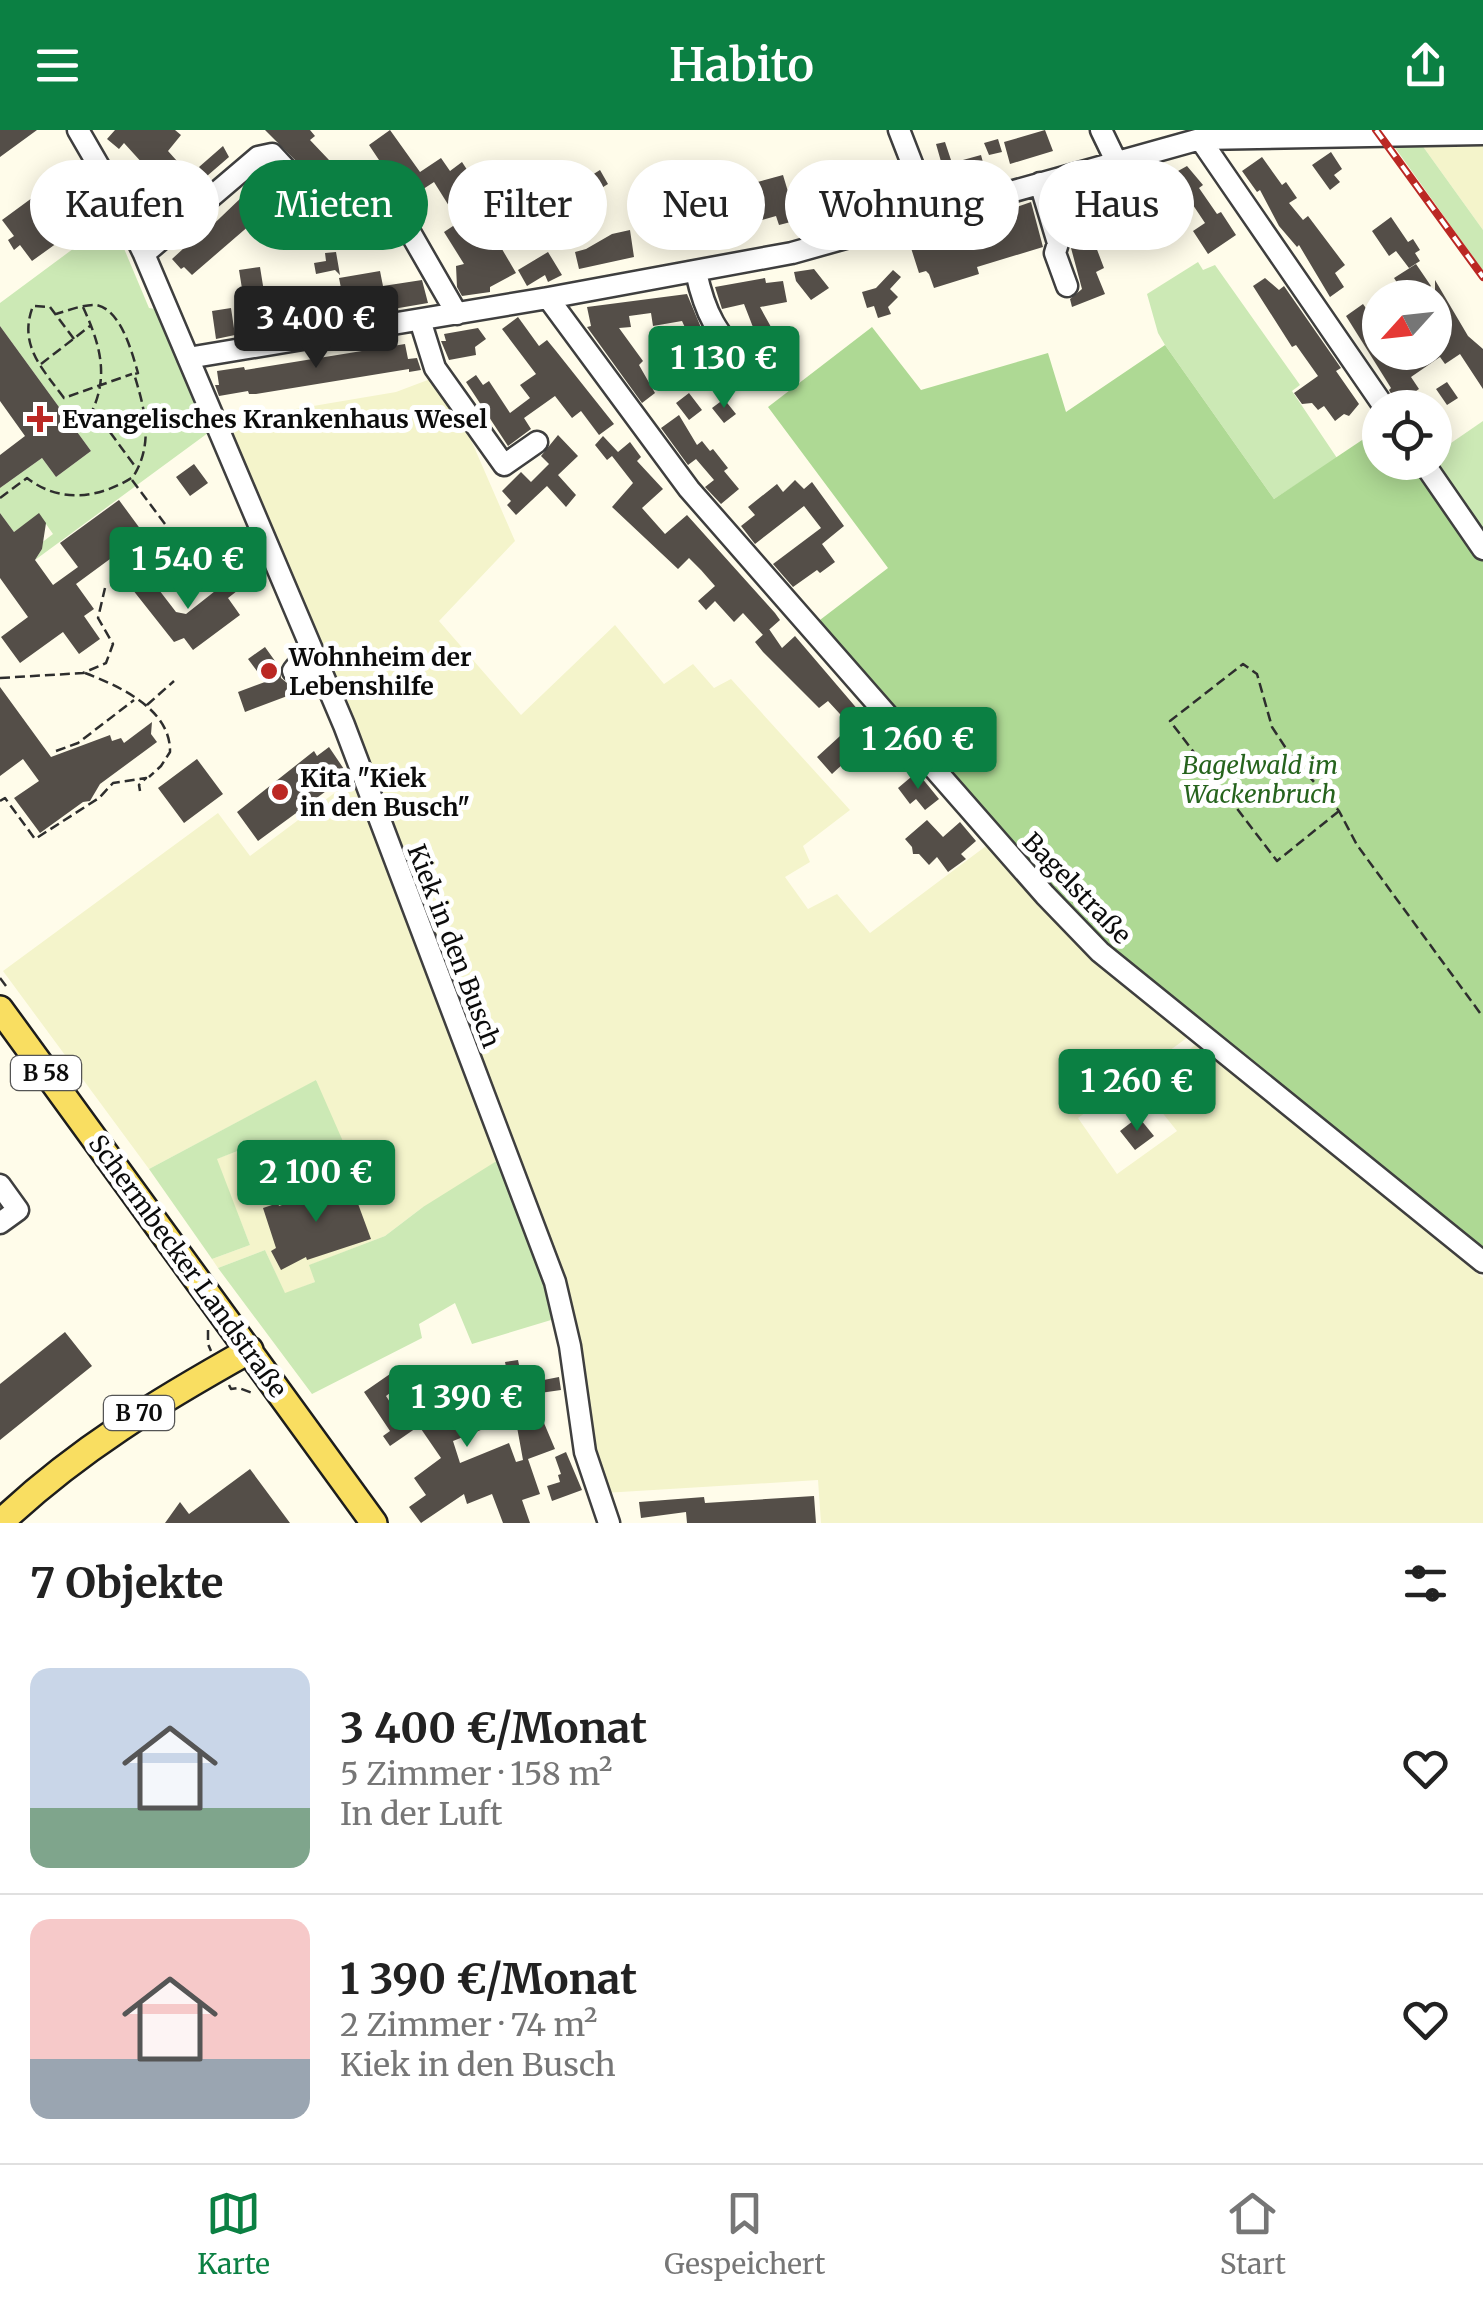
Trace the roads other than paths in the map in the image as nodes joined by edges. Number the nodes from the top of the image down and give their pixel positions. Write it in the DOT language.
graph roads {
  1 [pos="78,130"];
  2 [pos="899,130"];
  3 [pos="1101,130"];
  4 [pos="1483,134"];
  5 [pos="1200,139"];
  6 [pos="245,160"];
  7 [pos="278,160"];
  8 [pos="911,160"];
  9 [pos="1116,160"];
  10 [pos="1120,160"];
  11 [pos="239,166"];
  12 [pos="421,250"];
  13 [pos="800,250"];
  14 [pos="1056,250"];
  15 [pos="144,254"];
  16 [pos="696,272"];
  17 [pos="1067,286"];
  18 [pos="548,298"];
  19 [pos="457,314"];
  20 [pos="420,320"];
  21 [pos="188,358"];
  22 [pos="746,367"];
  23 [pos="1373,390"];
  24 [pos="538,442"];
  25 [pos="1435,480"];
  26 [pos="1483,549"];
  27 [pos="0,1010"];
  28 [pos="0,1185"];
  29 [pos="0,1223"];
  30 [pos="1483,1262"];
  31 [pos="250,1350"];
  32 [pos="0,1522"];
  33 [pos="374,1523"];
  34 [pos="610,1523"];
  1 -- 15 [label="street, Kiek in den Busch"];
  2 -- 8 [label="street"];
  3 -- 9 [label="street"];
  4 -- 5 [label="street"];
  5 -- 10 [label="street"];
  5 -- 23 [label="street"];
  6 -- 7 [label="street"];
  11 -- 15 [label="street"];
  12 -- 19 [label="street"];
  13 -- 16 [label="street"];
  14 -- 17 [label="street"];
  15 -- 21 [label="street, Kiek in den Busch"];
  16 -- 18 [label="street"];
  16 -- 22 [label="street"];
  18 -- 19 [label="street"];
  18 -- 30 [label="street, Bagelstraße"];
  19 -- 20 [label="street"];
  20 -- 21 [label="street"];
  20 -- 24 [label="street"];
  21 -- 34 [label="street, Kiek in den Busch"];
  25 -- 26 [label="street"];
  27 -- 31 [label="main road, Schermbecker Landstraße / B 58"];
  28 -- 29 [label="street"];
  31 -- 32 [label="main road, B 70"];
  31 -- 33 [label="main road, Schermbecker Landstraße"];
}
